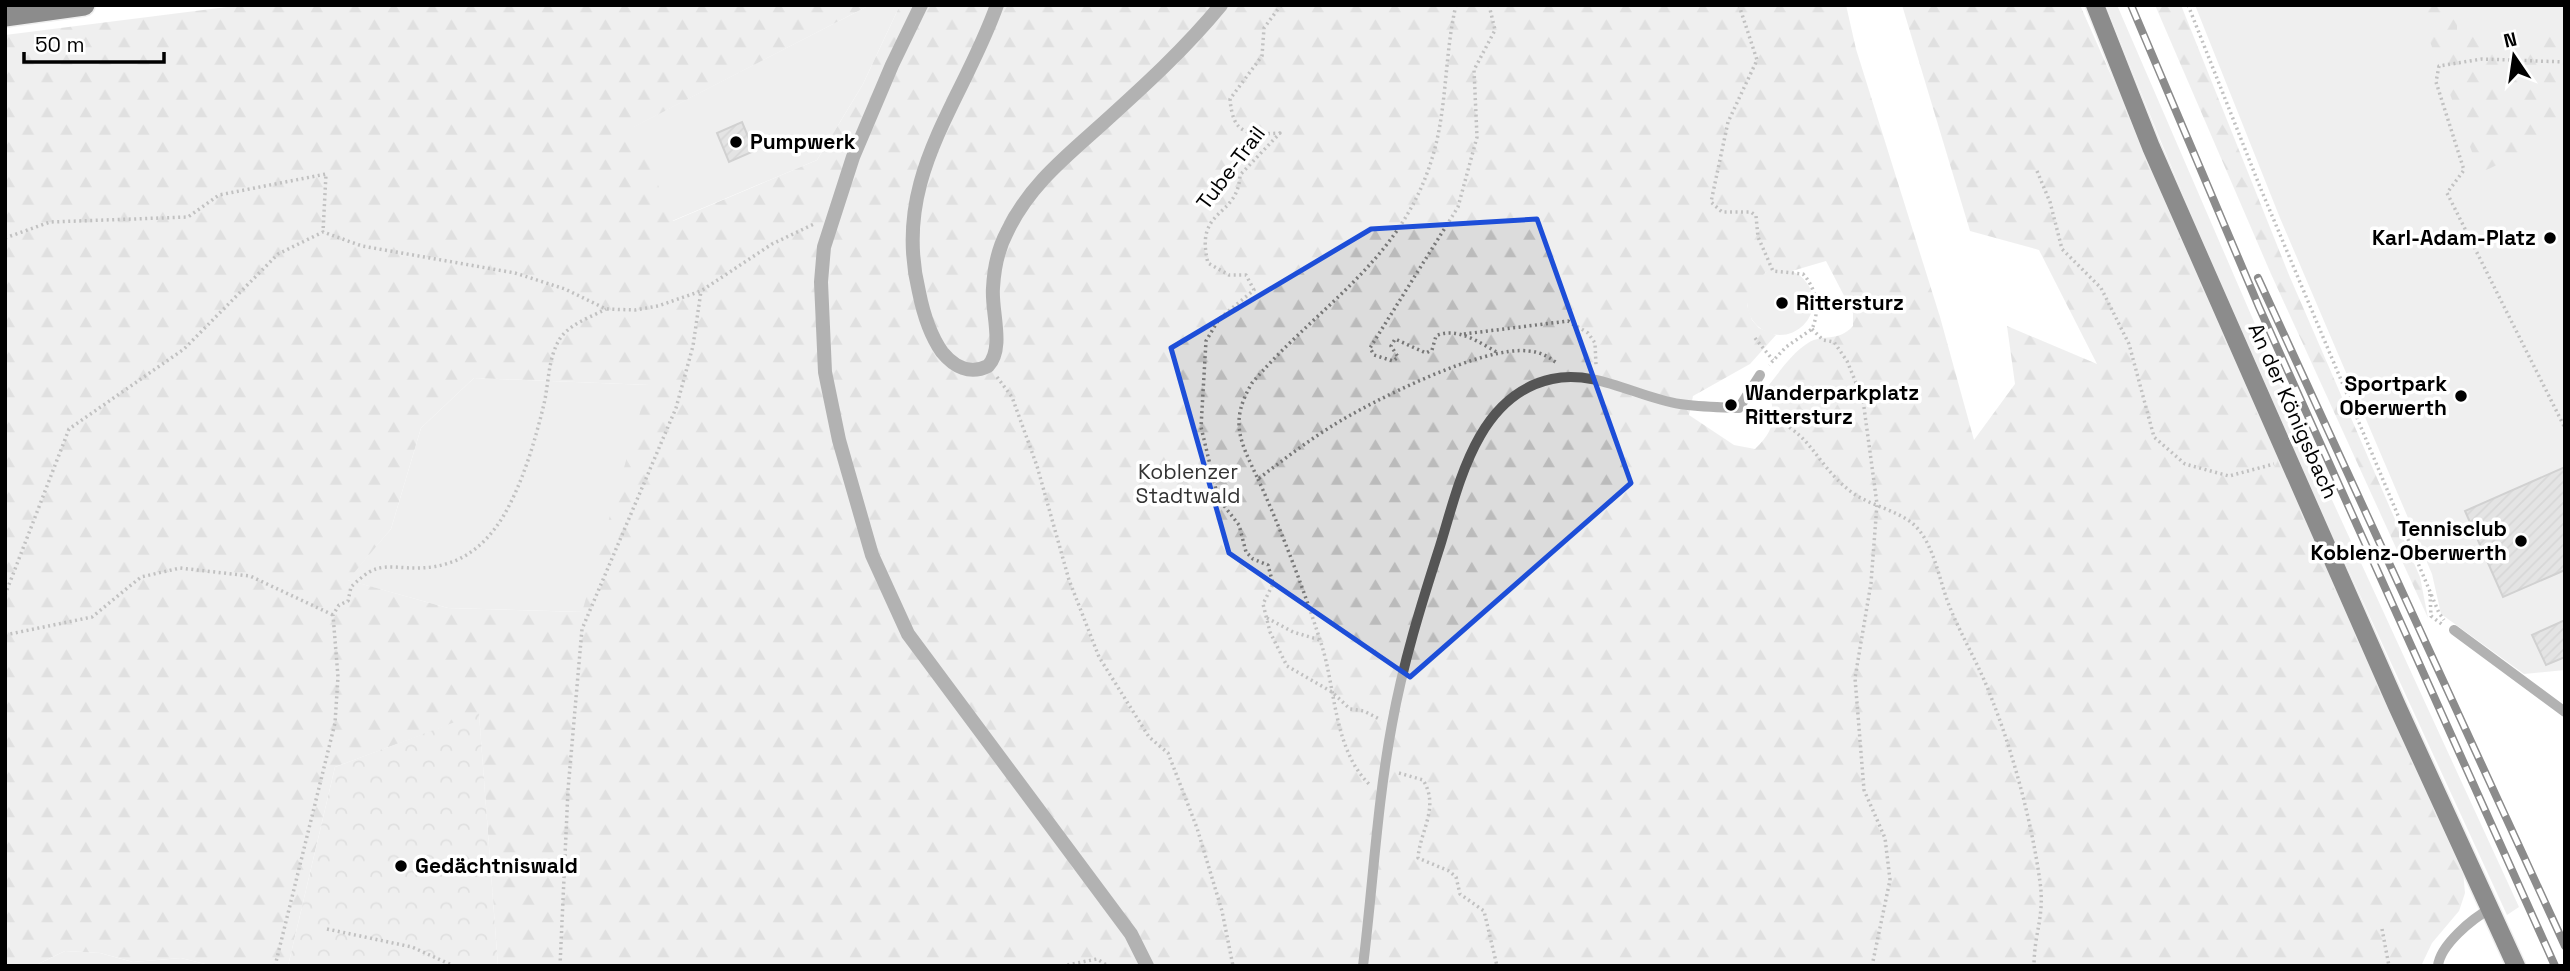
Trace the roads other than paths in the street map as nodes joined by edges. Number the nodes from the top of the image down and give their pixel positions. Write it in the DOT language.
graph roads {
  1 [pos="84,5"];
  2 [pos="921,5"];
  3 [pos="997,5"];
  4 [pos="1222,5"];
  5 [pos="2095,5"];
  6 [pos="5,16"];
  7 [pos="1760,375"];
  8 [pos="2454,631"];
  9 [pos="2565,712"];
  10 [pos="2490,909"];
  11 [pos="1147,966"];
  12 [pos="1363,966"];
  13 [pos="2438,966"];
  14 [pos="2516,966"];
  1 -- 6 [label="highway"];
  2 -- 11 [label="street"];
  3 -- 4 [label="street"];
  5 -- 10 [label="main road, An der Königsbach"];
  7 -- 12 [label="lane"];
  8 -- 9 [label="lane"];
  10 -- 13 [label="lane"];
  10 -- 14 [label="main road, An der Königsbach"];
}
